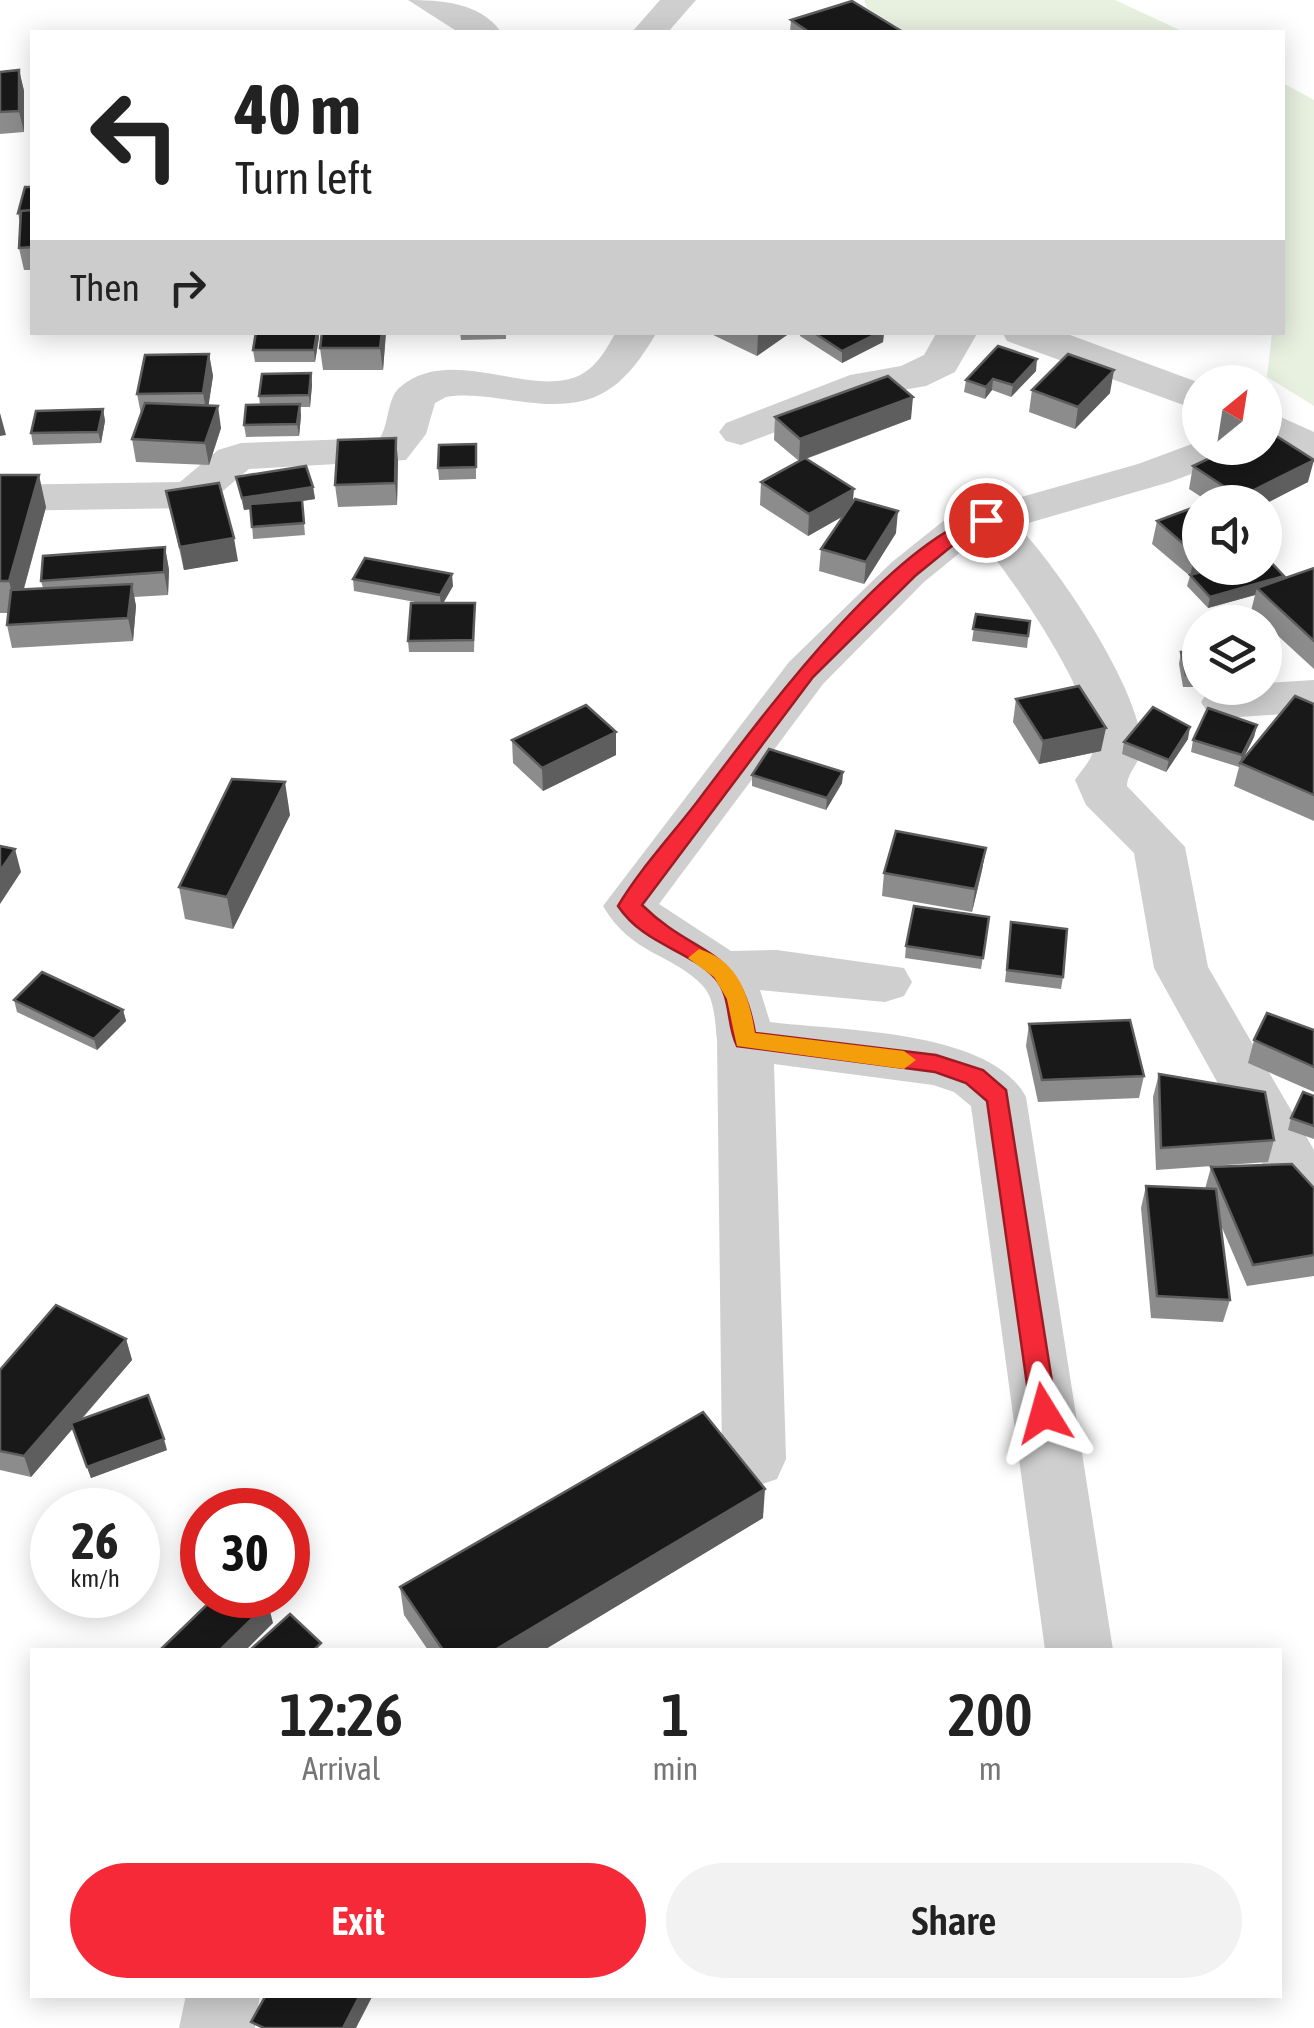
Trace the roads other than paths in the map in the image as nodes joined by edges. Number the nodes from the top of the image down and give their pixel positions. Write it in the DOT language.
graph roads {
  1 [pos="425,0"];
  2 [pos="679,0"];
  3 [pos="479,30"];
  4 [pos="650,30"];
  5 [pos="634,335"];
  6 [pos="956,335"];
  7 [pos="1030,335"];
  8 [pos="1182,391"];
  9 [pos="741,432"];
  10 [pos="1282,432"];
  11 [pos="1314,450"];
  12 [pos="1182,463"];
  13 [pos="0,498"];
  14 [pos="986,520"];
  15 [pos="1314,696"];
  16 [pos="1282,698"];
  17 [pos="722,971"];
  18 [pos="885,982"];
  19 [pos="745,1040"];
  20 [pos="1314,1202"];
  21 [pos="754,1459"];
  22 [pos="1079,1648"];
  23 [pos="223,1998"];
  24 [pos="216,2028"];
  1 -- 3 [label="street"];
  2 -- 4 [label="street"];
  5 -- 13 [label="street"];
  6 -- 9 [label="street"];
  7 -- 8 [label="street"];
  10 -- 11 [label="street"];
  12 -- 14 [label="street"];
  14 -- 17 [label="street"];
  14 -- 20 [label="street"];
  15 -- 16 [label="street"];
  17 -- 18 [label="street"];
  17 -- 19 [label="street"];
  19 -- 21 [label="street"];
  19 -- 22 [label="street"];
  23 -- 24 [label="street"];
}
